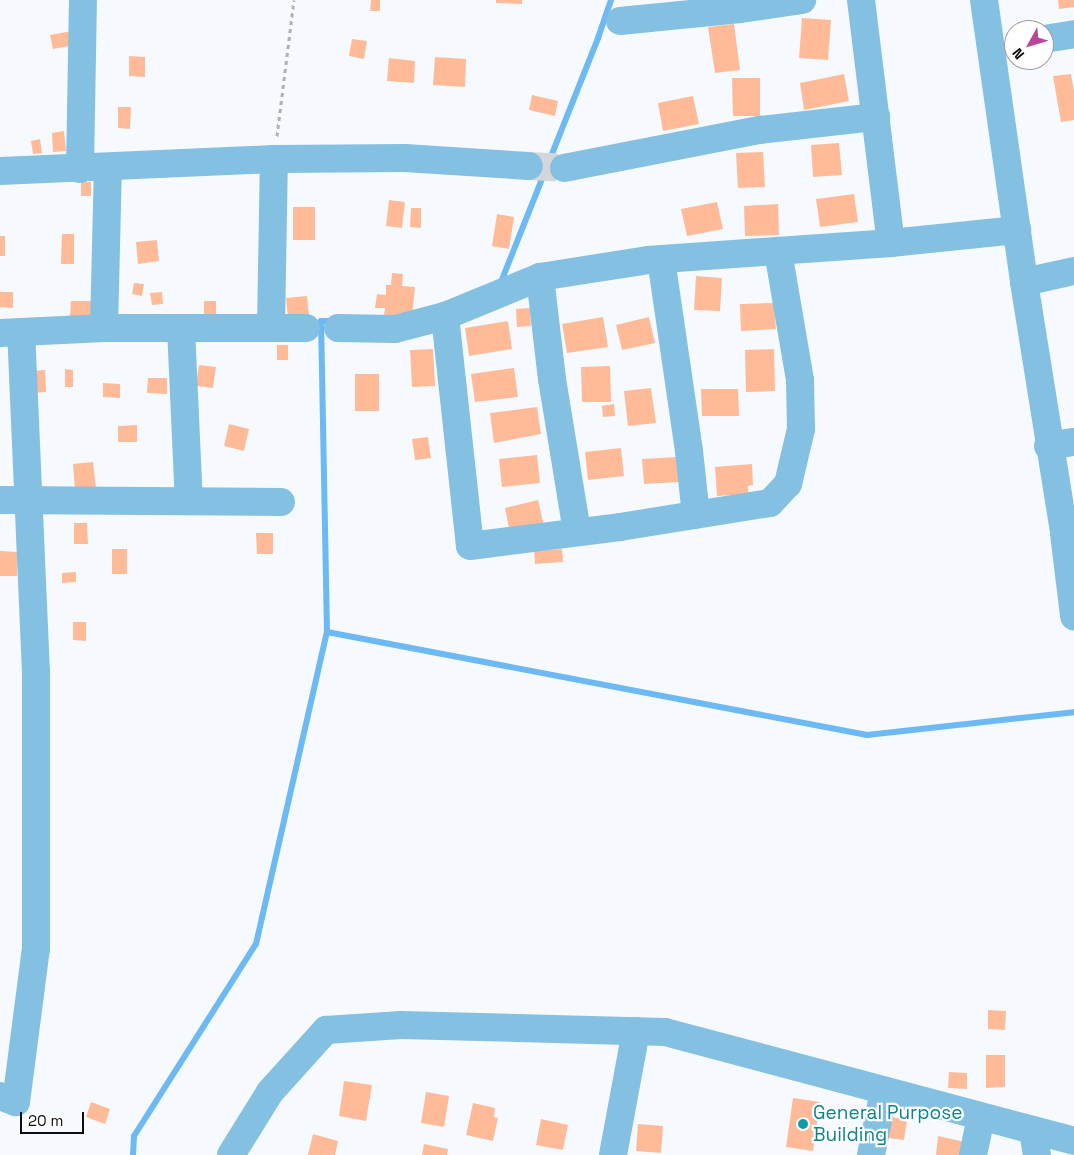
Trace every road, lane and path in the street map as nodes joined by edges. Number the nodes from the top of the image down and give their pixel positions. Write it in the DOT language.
graph roads {
  1 [pos="83,0"];
  2 [pos="294,0"];
  3 [pos="802,0"];
  4 [pos="861,0"];
  5 [pos="984,0"];
  6 [pos="739,5"];
  7 [pos="620,21"];
  8 [pos="1074,34"];
  9 [pos="1054,37"];
  10 [pos="1003,44"];
  11 [pos="876,117"];
  12 [pos="274,159"];
  13 [pos="528,166"];
  14 [pos="108,167"];
  15 [pos="564,168"];
  16 [pos="80,169"];
  17 [pos="0,171"];
  18 [pos="1017,230"];
  19 [pos="891,243"];
  20 [pos="778,251"];
  21 [pos="661,259"];
  22 [pos="1074,271"];
  23 [pos="540,277"];
  24 [pos="1024,282"];
  25 [pos="445,316"];
  26 [pos="271,327"];
  27 [pos="104,328"];
  28 [pos="180,328"];
  29 [pos="306,328"];
  30 [pos="338,328"];
  31 [pos="10,333"];
  32 [pos="1061,444"];
  33 [pos="27,499"];
  34 [pos="0,500"];
  35 [pos="189,501"];
  36 [pos="281,502"];
  37 [pos="696,515"];
  38 [pos="576,532"];
  39 [pos="1074,614"];
  40 [pos="636,1031"];
  41 [pos="884,1091"];
  42 [pos="0,1096"];
  43 [pos="981,1118"];
  44 [pos="1074,1141"];
  45 [pos="1035,1143"];
  46 [pos="231,1155"];
  47 [pos="614,1155"];
  48 [pos="871,1155"];
  49 [pos="972,1155"];
  1 -- 16 [label="street"];
  2 -- 12 [label="path"];
  3 -- 6 [label="street"];
  4 -- 11 [label="street"];
  5 -- 10 [label="street"];
  6 -- 7 [label="street"];
  8 -- 9 [label="street"];
  10 -- 18 [label="street"];
  11 -- 15 [label="street"];
  11 -- 19 [label="street"];
  12 -- 13 [label="street"];
  12 -- 14 [label="street"];
  12 -- 26 [label="street"];
  14 -- 16 [label="street"];
  14 -- 27 [label="street"];
  16 -- 17 [label="street"];
  18 -- 19 [label="street"];
  18 -- 24 [label="street"];
  19 -- 20 [label="street"];
  20 -- 21 [label="street"];
  20 -- 37 [label="street"];
  21 -- 23 [label="street"];
  21 -- 37 [label="street"];
  22 -- 24 [label="street"];
  23 -- 25 [label="street"];
  23 -- 38 [label="street"];
  24 -- 32 [label="street"];
  25 -- 30 [label="street"];
  25 -- 38 [label="street"];
  26 -- 28 [label="street"];
  26 -- 29 [label="street"];
  27 -- 28 [label="street"];
  27 -- 31 [label="street"];
  28 -- 35 [label="street"];
  31 -- 33 [label="street"];
  32 -- 39 [label="street"];
  33 -- 34 [label="street"];
  33 -- 35 [label="street"];
  33 -- 42 [label="street"];
  35 -- 36 [label="street"];
  37 -- 38 [label="street"];
  40 -- 41 [label="street"];
  40 -- 46 [label="street"];
  40 -- 47 [label="street"];
  41 -- 43 [label="street"];
  41 -- 48 [label="street"];
  43 -- 45 [label="street"];
  43 -- 49 [label="street"];
  44 -- 45 [label="street"];
}
